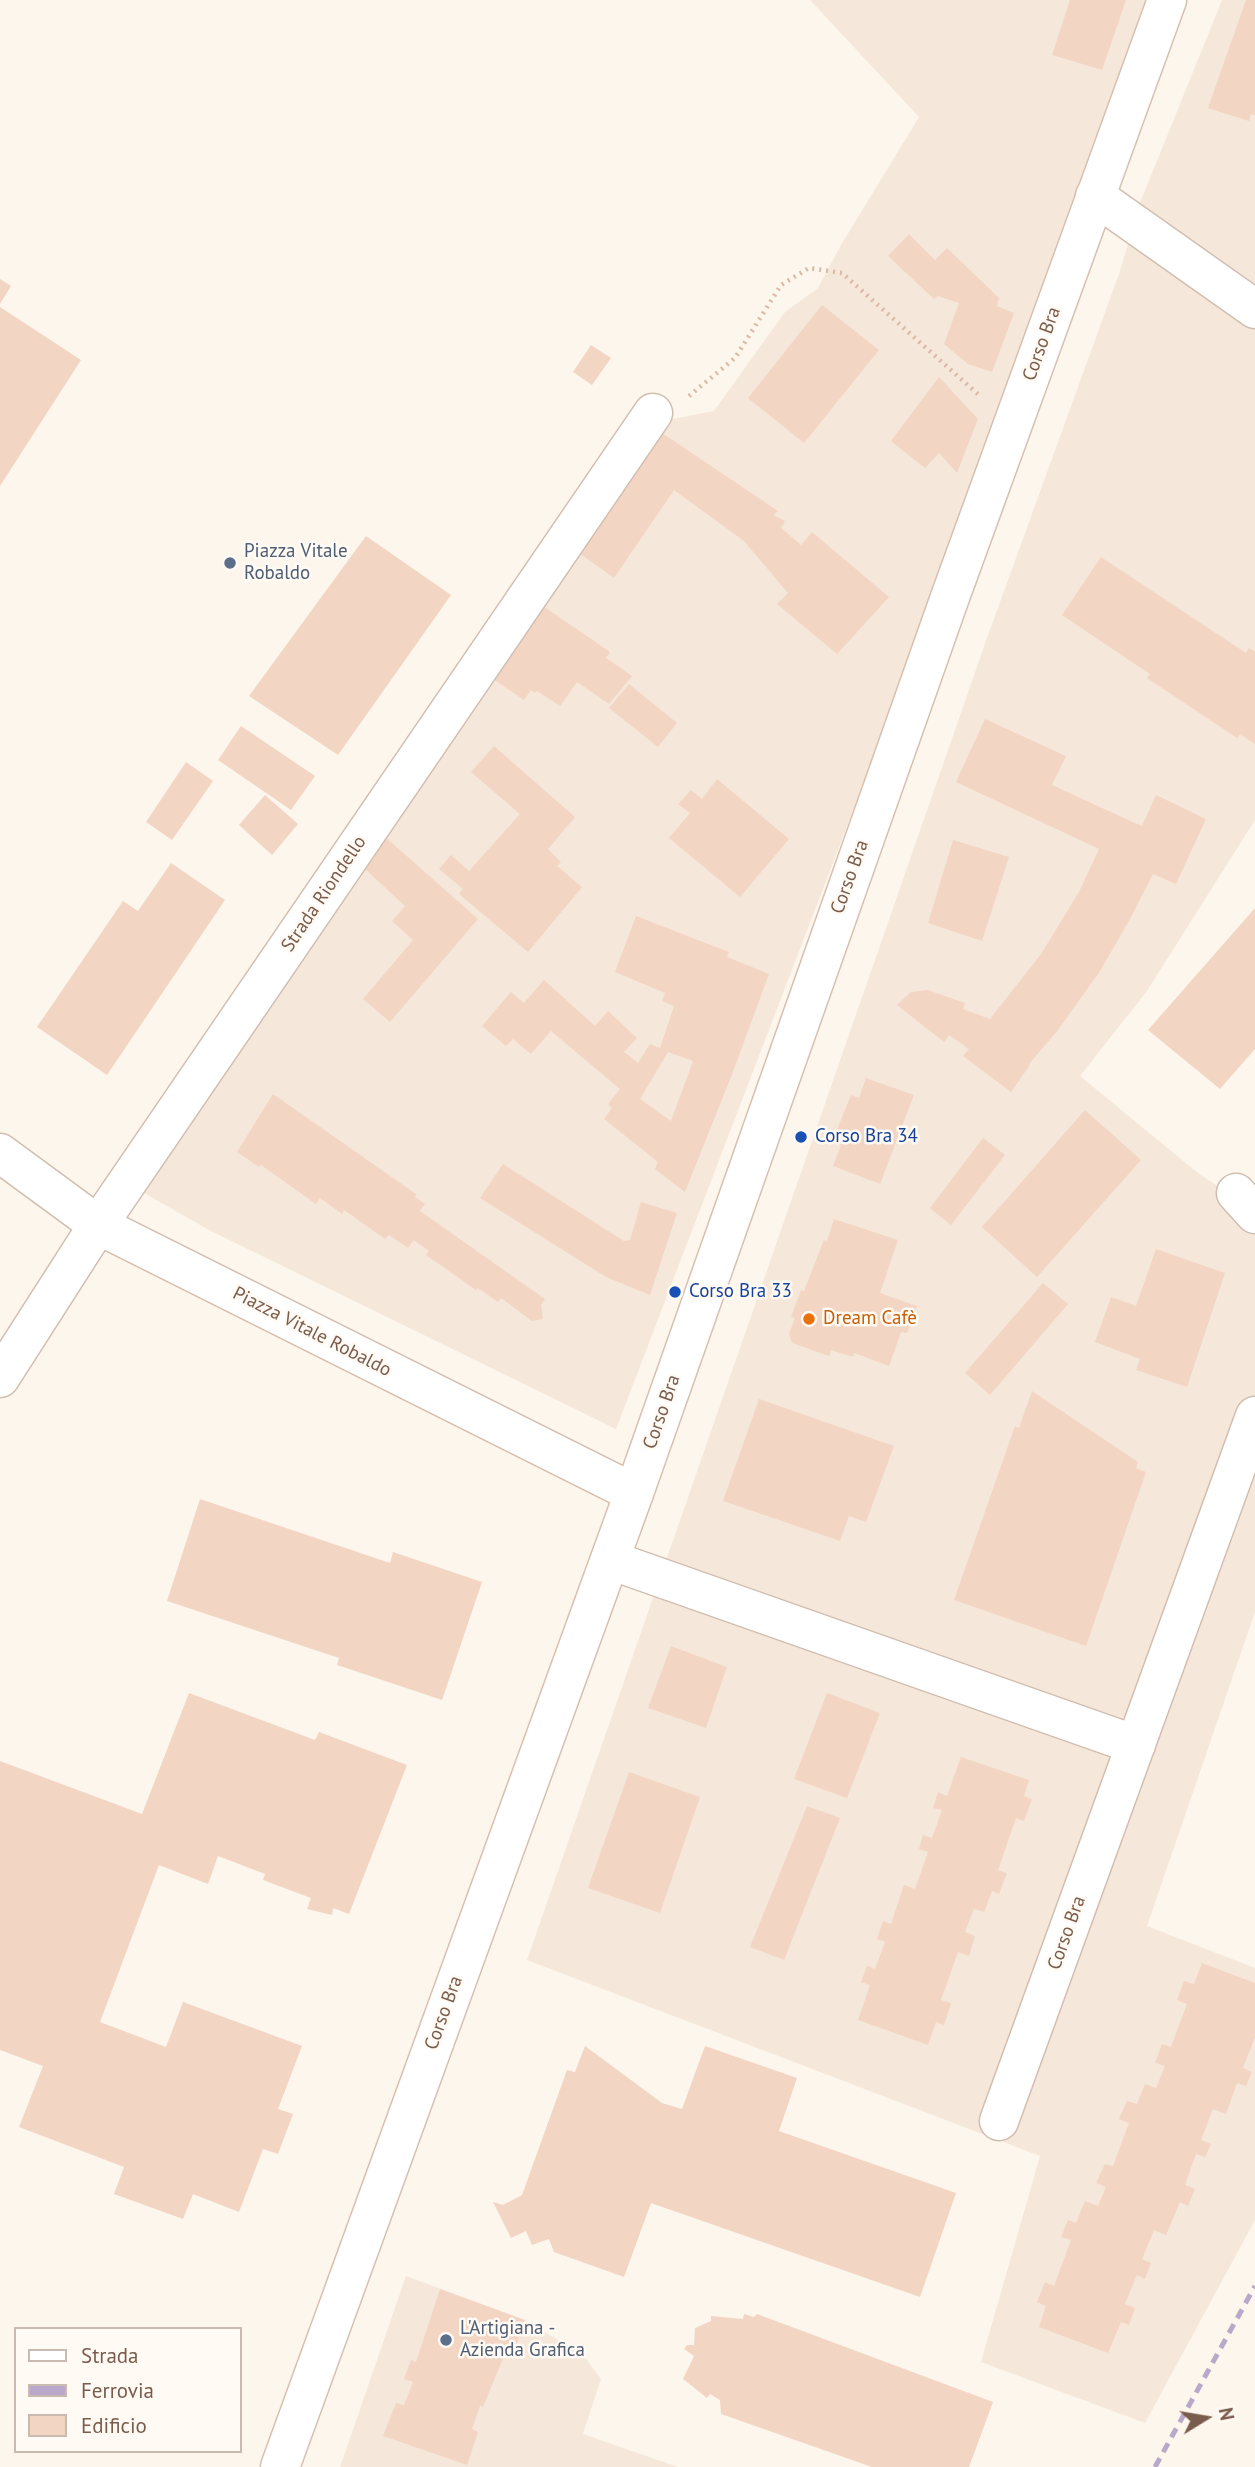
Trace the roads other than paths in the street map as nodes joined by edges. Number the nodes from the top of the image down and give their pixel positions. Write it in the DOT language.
graph roads {
  1 [pos="1167,0"];
  2 [pos="1095,197"];
  3 [pos="1255,309"];
  4 [pos="653,413"];
  5 [pos="0,1153"];
  6 [pos="98,1225"];
  7 [pos="0,1378"];
  8 [pos="1255,1416"];
  9 [pos="634,1493"];
  10 [pos="610,1560"];
  11 [pos="1136,1745"];
  12 [pos="999,2121"];
  13 [pos="281,2467"];
  1 -- 2 [label="street, Corso Bra"];
  2 -- 3 [label="street"];
  2 -- 9 [label="street, Corso Bra"];
  4 -- 6 [label="street, Strada Riondello"];
  5 -- 6 [label="street, Piazza Vitale Robaldo"];
  6 -- 7 [label="street, Strada Riondello"];
  6 -- 9 [label="street, Piazza Vitale Robaldo"];
  8 -- 11 [label="street, Corso Bra"];
  9 -- 10 [label="street, Corso Bra"];
  10 -- 11 [label="street"];
  10 -- 13 [label="street, Corso Bra"];
  11 -- 12 [label="street, Corso Bra"];
}
